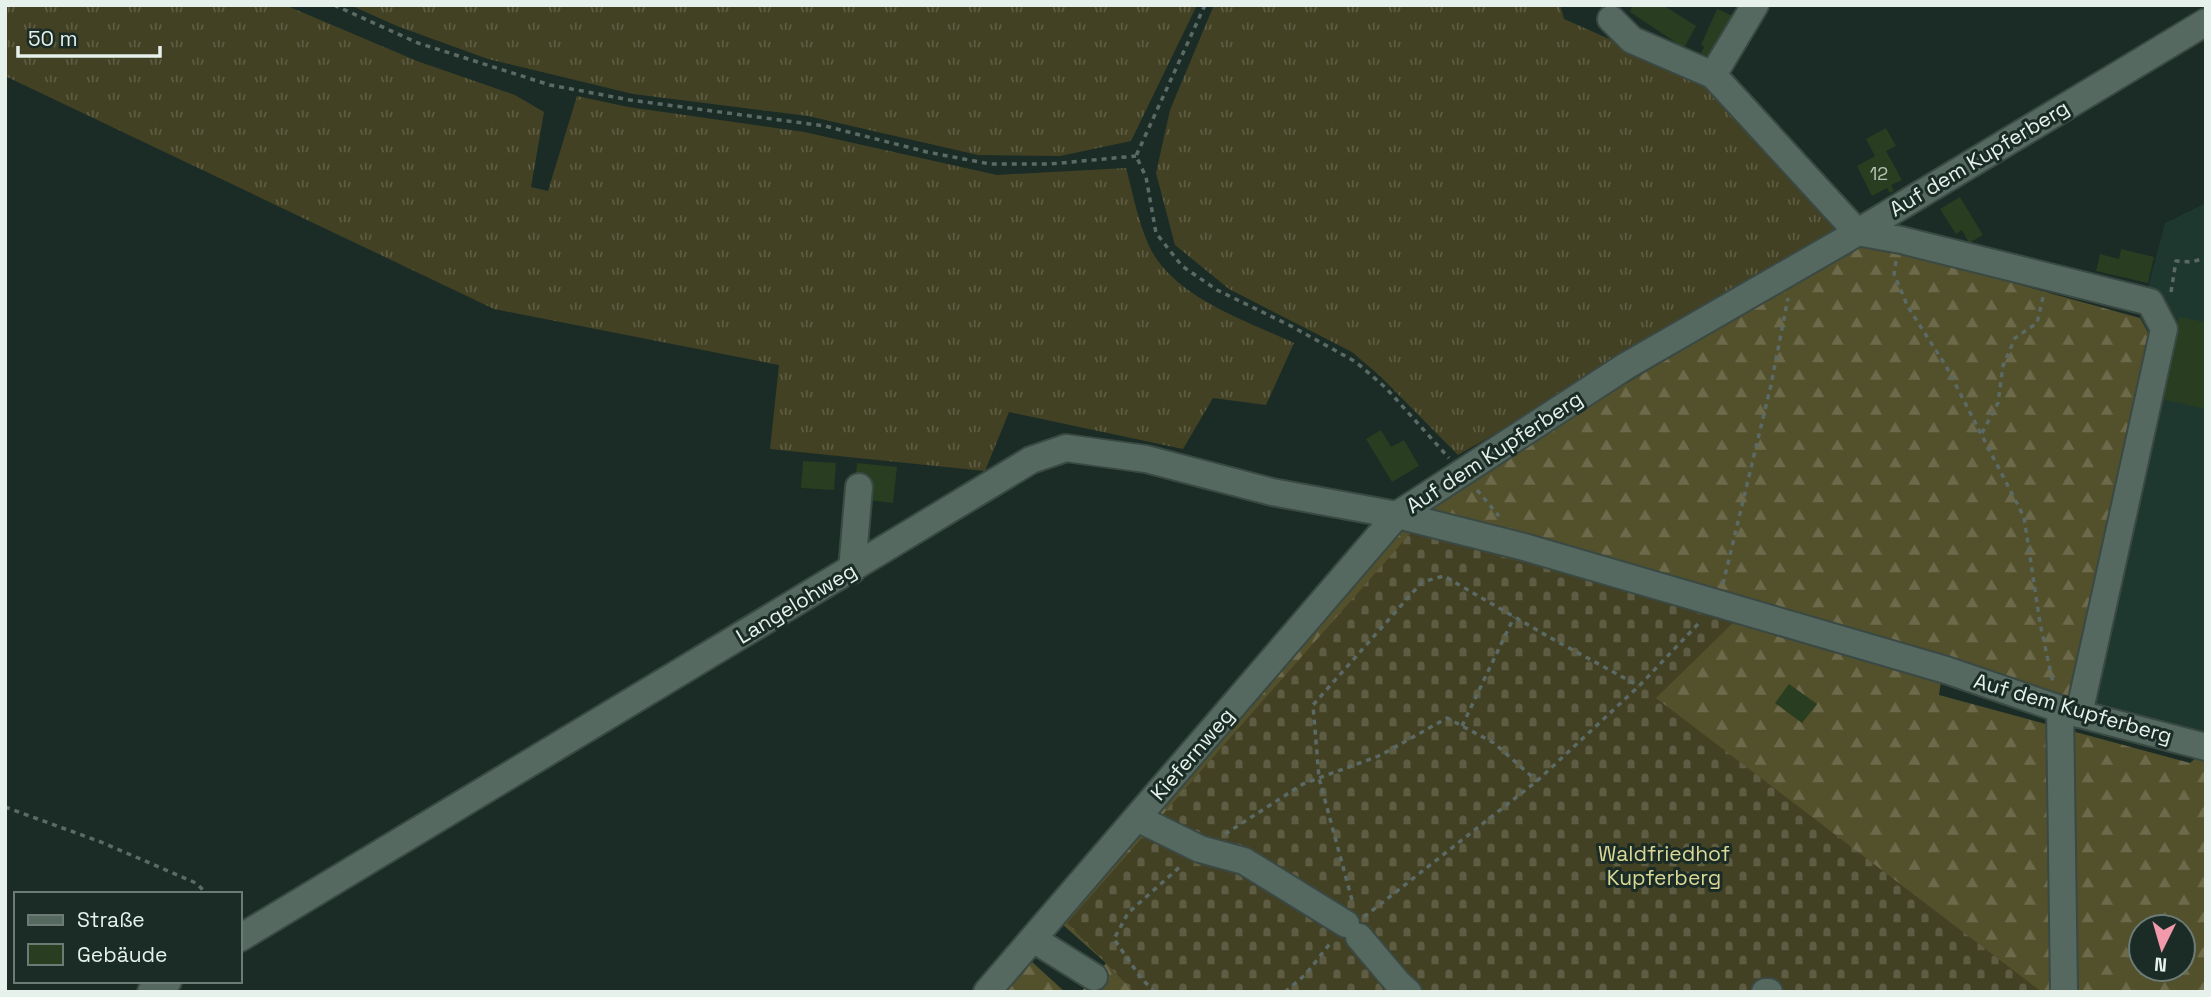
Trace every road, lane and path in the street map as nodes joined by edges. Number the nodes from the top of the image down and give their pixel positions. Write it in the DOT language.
graph roads {
  1 [pos="334,5"];
  2 [pos="1205,5"];
  3 [pos="1755,5"];
  4 [pos="1611,19"];
  5 [pos="2206,23"];
  6 [pos="1713,75"];
  7 [pos="1136,156"];
  8 [pos="1857,232"];
  9 [pos="1901,240"];
  10 [pos="2206,258"];
  11 [pos="1793,268"];
  12 [pos="2047,277"];
  13 [pos="2164,329"];
  14 [pos="1982,433"];
  15 [pos="1463,473"];
  16 [pos="859,487"];
  17 [pos="1397,516"];
  18 [pos="1524,547"];
  19 [pos="852,570"];
  20 [pos="1718,604"];
  21 [pos="1514,617"];
  22 [pos="1639,686"];
  23 [pos="2069,712"];
  24 [pos="1462,726"];
  25 [pos="2206,747"];
  26 [pos="1319,778"];
  27 [pos="1537,781"];
  28 [pos="5,807"];
  29 [pos="1137,818"];
  30 [pos="1200,849"];
  31 [pos="204,892"];
  32 [pos="1354,928"];
  33 [pos="242,937"];
  34 [pos="1033,939"];
  35 [pos="1094,977"];
  36 [pos="987,992"];
  37 [pos="1155,992"];
  38 [pos="1285,992"];
  39 [pos="1408,992"];
  40 [pos="2064,992"];
  1 -- 7 [label="path"];
  2 -- 7 [label="path"];
  3 -- 6 [label="street"];
  4 -- 6 [label="street"];
  5 -- 8 [label="street, Auf dem Kupferberg"];
  6 -- 8 [label="street"];
  7 -- 15 [label="path"];
  8 -- 9 [label="street"];
  8 -- 11 [label="street, Auf dem Kupferberg"];
  9 -- 12 [label="street"];
  9 -- 14 [label="path"];
  10 -- 13 [label="path"];
  11 -- 15 [label="street, Auf dem Kupferberg"];
  11 -- 20 [label="path"];
  12 -- 13 [label="street"];
  12 -- 14 [label="path"];
  13 -- 23 [label="street"];
  14 -- 23 [label="path"];
  15 -- 17 [label="street, Auf dem Kupferberg"];
  15 -- 18 [label="path"];
  16 -- 19 [label="street"];
  17 -- 18 [label="street, Auf dem Kupferberg"];
  17 -- 19 [label="street, Langelohweg"];
  17 -- 29 [label="street, Kiefernweg"];
  18 -- 20 [label="street, Auf dem Kupferberg"];
  19 -- 33 [label="street, Langelohweg"];
  20 -- 22 [label="path"];
  20 -- 23 [label="street, Auf dem Kupferberg"];
  21 -- 22 [label="path"];
  21 -- 24 [label="path"];
  21 -- 26 [label="path"];
  22 -- 27 [label="path"];
  23 -- 25 [label="street, Auf dem Kupferberg"];
  23 -- 40 [label="street"];
  24 -- 26 [label="path"];
  24 -- 27 [label="path"];
  26 -- 30 [label="path"];
  26 -- 32 [label="path"];
  27 -- 32 [label="path"];
  28 -- 31 [label="path"];
  29 -- 30 [label="street"];
  29 -- 34 [label="street, Kiefernweg"];
  30 -- 32 [label="street"];
  30 -- 37 [label="path"];
  32 -- 38 [label="path"];
  32 -- 39 [label="street"];
  34 -- 35 [label="street"];
  34 -- 36 [label="street, Kiefernweg"];
}
